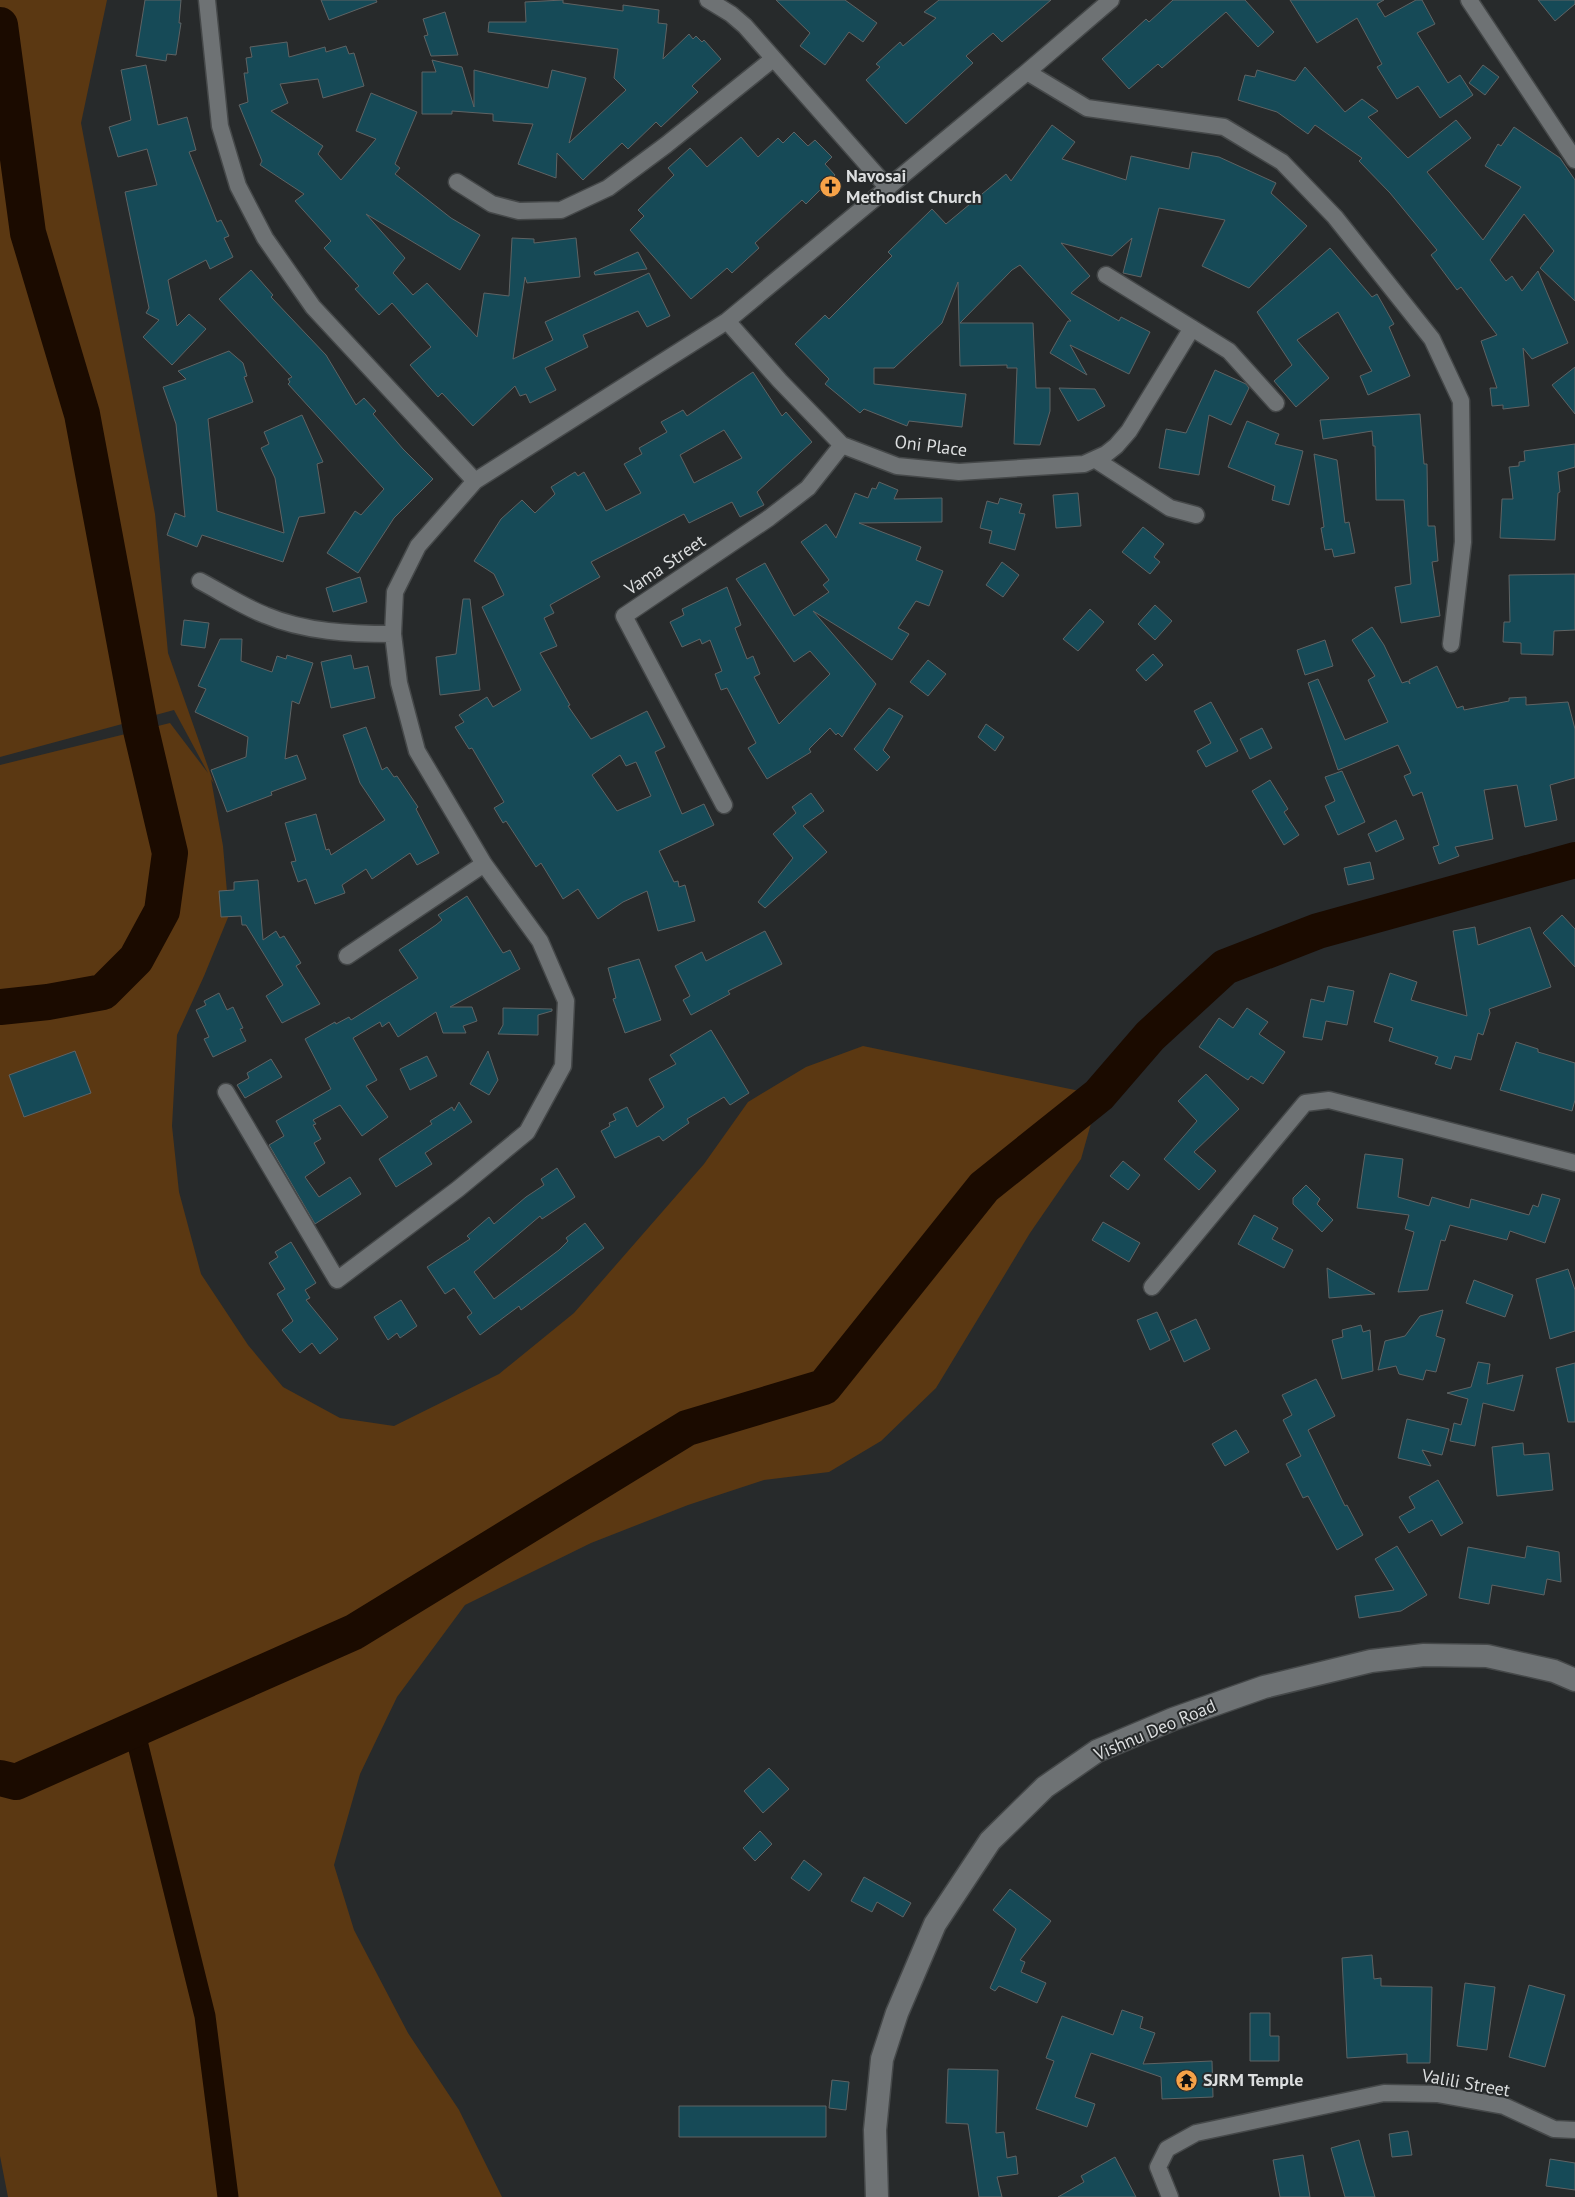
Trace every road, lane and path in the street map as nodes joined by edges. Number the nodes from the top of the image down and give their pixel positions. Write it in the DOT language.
graph roads {
  1 [pos="207,0"];
  2 [pos="708,0"];
  3 [pos="1111,0"];
  4 [pos="1469,0"];
  5 [pos="735,7"];
  6 [pos="773,59"];
  7 [pos="1027,72"];
  8 [pos="1575,160"];
  9 [pos="457,182"];
  10 [pos="888,188"];
  11 [pos="1106,275"];
  12 [pos="727,321"];
  13 [pos="1192,328"];
  14 [pos="1276,403"];
  15 [pos="842,445"];
  16 [pos="1096,460"];
  17 [pos="475,481"];
  18 [pos="1196,515"];
  19 [pos="200,581"];
  20 [pos="393,634"];
  21 [pos="1451,644"];
  22 [pos="724,805"];
  23 [pos="484,864"];
  24 [pos="347,956"];
  25 [pos="226,1092"];
  26 [pos="1575,1163"];
  27 [pos="1152,1287"];
  28 [pos="1575,1680"];
  29 [pos="1575,2130"];
  30 [pos="877,2197"];
  31 [pos="1170,2197"];
  1 -- 17 [label="street"];
  2 -- 5 [label="street"];
  3 -- 7 [label="street"];
  4 -- 8 [label="street"];
  5 -- 6 [label="street"];
  6 -- 9 [label="street"];
  6 -- 10 [label="street"];
  7 -- 10 [label="street"];
  7 -- 21 [label="street"];
  10 -- 12 [label="street"];
  11 -- 13 [label="street"];
  12 -- 15 [label="street, Oni Place"];
  12 -- 17 [label="street"];
  13 -- 14 [label="street"];
  13 -- 16 [label="street"];
  15 -- 16 [label="street, Oni Place"];
  15 -- 22 [label="street, Vama Street"];
  16 -- 18 [label="street"];
  17 -- 20 [label="street"];
  19 -- 20 [label="street"];
  20 -- 23 [label="street"];
  23 -- 24 [label="street"];
  23 -- 25 [label="street"];
  26 -- 27 [label="street"];
  28 -- 30 [label="street, Vishnu Deo Road"];
  29 -- 31 [label="street, Valili Street"];
}
